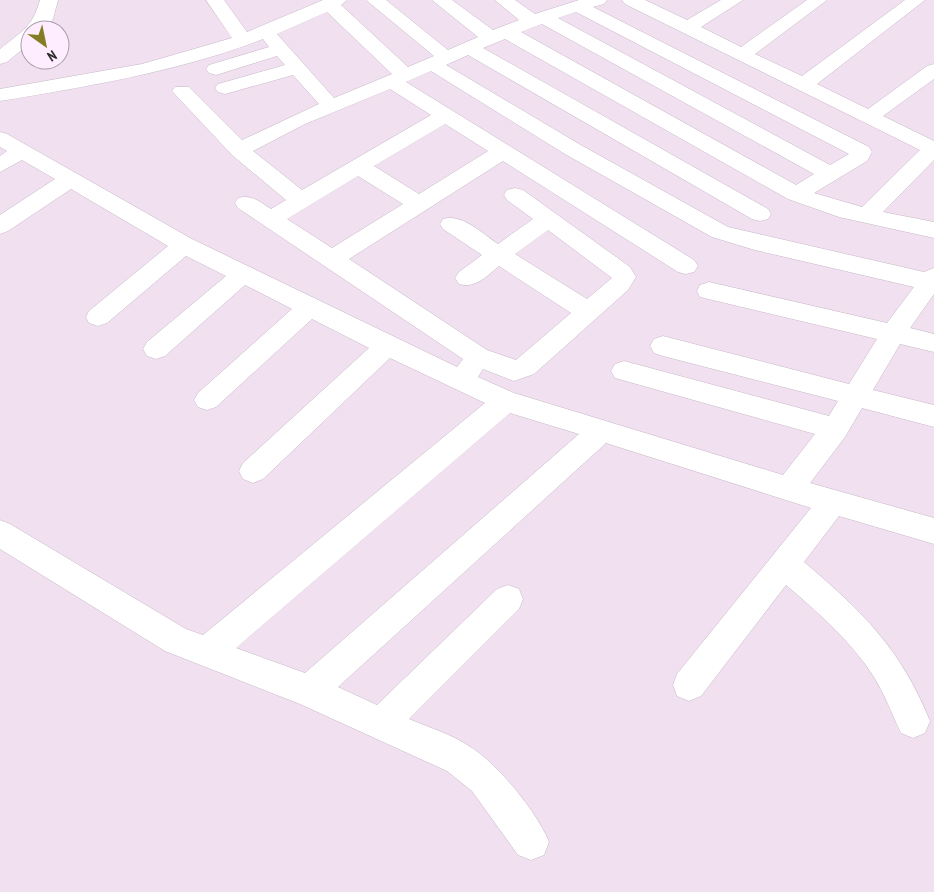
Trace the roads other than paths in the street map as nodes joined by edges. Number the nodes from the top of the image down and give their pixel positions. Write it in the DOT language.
graph roads {
  1 [pos="50,0"];
  2 [pos="215,0"];
  3 [pos="376,0"];
  4 [pos="441,0"];
  5 [pos="504,0"];
  6 [pos="598,0"];
  7 [pos="631,0"];
  8 [pos="734,0"];
  9 [pos="818,0"];
  10 [pos="916,0"];
  11 [pos="334,2"];
  12 [pos="550,11"];
  13 [pos="43,20"];
  14 [pos="688,27"];
  15 [pos="266,32"];
  16 [pos="498,34"];
  17 [pos="243,40"];
  18 [pos="20,42"];
  19 [pos="468,48"];
  20 [pos="281,49"];
  21 [pos="737,51"];
  22 [pos="0,58"];
  23 [pos="439,60"];
  24 [pos="297,68"];
  25 [pos="216,69"];
  26 [pos="699,69"];
  27 [pos="934,70"];
  28 [pos="398,78"];
  29 [pos="804,84"];
  30 [pos="672,86"];
  31 [pos="225,88"];
  32 [pos="182,91"];
  33 [pos="0,95"];
  34 [pos="331,106"];
  35 [pos="640,106"];
  36 [pos="445,115"];
  37 [pos="869,116"];
  38 [pos="608,127"];
  39 [pos="0,138"];
  40 [pos="934,148"];
  41 [pos="239,150"];
  42 [pos="22,151"];
  43 [pos="504,152"];
  44 [pos="553,160"];
  45 [pos="0,165"];
  46 [pos="358,166"];
  47 [pos="831,174"];
  48 [pos="70,178"];
  49 [pos="792,192"];
  50 [pos="515,195"];
  51 [pos="300,200"];
  52 [pos="246,203"];
  53 [pos="418,204"];
  54 [pos="760,214"];
  55 [pos="866,216"];
  56 [pos="270,219"];
  57 [pos="548,219"];
  58 [pos="451,224"];
  59 [pos="0,226"];
  60 [pos="934,230"];
  61 [pos="732,236"];
  62 [pos="184,245"];
  63 [pos="500,255"];
  64 [pos="332,259"];
  65 [pos="686,266"];
  66 [pos="243,274"];
  67 [pos="467,278"];
  68 [pos="932,280"];
  69 [pos="709,291"];
  70 [pos="309,308"];
  71 [pos="588,312"];
  72 [pos="98,317"];
  73 [pos="893,334"];
  74 [pos="934,344"];
  75 [pos="386,346"];
  76 [pos="663,346"];
  77 [pos="156,349"];
  78 [pos="478,357"];
  79 [pos="624,371"];
  80 [pos="460,380"];
  81 [pos="856,396"];
  82 [pos="207,400"];
  83 [pos="506,402"];
  84 [pos="934,416"];
  85 [pos="835,429"];
  86 [pos="600,432"];
  87 [pos="253,471"];
  88 [pos="789,489"];
  89 [pos="834,501"];
  90 [pos="934,531"];
  91 [pos="0,533"];
  92 [pos="784,564"];
  93 [pos="508,599"];
  94 [pos="206,652"];
  95 [pos="689,685"];
  96 [pos="309,692"];
  97 [pos="913,721"];
  98 [pos="382,723"];
  99 [pos="532,842"];
  1 -- 13 [label="street"];
  2 -- 17 [label="street"];
  3 -- 23 [label="street"];
  4 -- 16 [label="street"];
  5 -- 12 [label="street"];
  6 -- 12 [label="street"];
  7 -- 14 [label="street"];
  8 -- 14 [label="street"];
  9 -- 21 [label="street"];
  10 -- 29 [label="street"];
  11 -- 15 [label="street"];
  11 -- 28 [label="street"];
  12 -- 16 [label="street"];
  12 -- 26 [label="street"];
  12 -- 30 [label="street"];
  14 -- 21 [label="street"];
  15 -- 17 [label="street"];
  15 -- 20 [label="street"];
  16 -- 19 [label="street"];
  16 -- 35 [label="street"];
  17 -- 33 [label="street"];
  18 -- 22 [label="street"];
  19 -- 23 [label="street"];
  19 -- 38 [label="street"];
  20 -- 24 [label="street"];
  20 -- 25 [label="street"];
  21 -- 26 [label="street"];
  21 -- 29 [label="street"];
  23 -- 28 [label="street"];
  23 -- 44 [label="street"];
  24 -- 31 [label="street"];
  24 -- 34 [label="street"];
  26 -- 30 [label="street"];
  26 -- 47 [label="street"];
  27 -- 37 [label="street"];
  28 -- 34 [label="street"];
  28 -- 36 [label="street"];
  29 -- 37 [label="street"];
  30 -- 35 [label="street"];
  30 -- 47 [label="street"];
  32 -- 41 [label="street"];
  34 -- 41 [label="street"];
  35 -- 38 [label="street"];
  35 -- 49 [label="street"];
  36 -- 43 [label="street"];
  36 -- 46 [label="street"];
  37 -- 40 [label="street"];
  38 -- 44 [label="street"];
  38 -- 54 [label="street"];
  39 -- 42 [label="street"];
  40 -- 55 [label="street"];
  41 -- 51 [label="street"];
  42 -- 45 [label="street"];
  42 -- 48 [label="street"];
  43 -- 44 [label="street"];
  43 -- 53 [label="street"];
  44 -- 61 [label="street"];
  44 -- 65 [label="street"];
  46 -- 51 [label="street"];
  46 -- 53 [label="street"];
  47 -- 49 [label="street"];
  48 -- 59 [label="street"];
  48 -- 62 [label="street"];
  49 -- 54 [label="street"];
  49 -- 55 [label="street"];
  50 -- 57 [label="street"];
  51 -- 56 [label="street"];
  52 -- 56 [label="street"];
  53 -- 64 [label="street"];
  54 -- 61 [label="street"];
  55 -- 60 [label="street"];
  56 -- 64 [label="street"];
  57 -- 63 [label="street"];
  57 -- 71 [label="street"];
  58 -- 63 [label="street"];
  61 -- 68 [label="street"];
  62 -- 66 [label="street"];
  62 -- 72 [label="street"];
  63 -- 67 [label="street"];
  63 -- 71 [label="street"];
  64 -- 78 [label="street"];
  66 -- 70 [label="street"];
  66 -- 77 [label="street"];
  68 -- 73 [label="street"];
  69 -- 73 [label="street"];
  70 -- 75 [label="street"];
  70 -- 82 [label="street"];
  71 -- 78 [label="street"];
  73 -- 74 [label="street"];
  73 -- 81 [label="street"];
  75 -- 80 [label="street"];
  75 -- 87 [label="street"];
  76 -- 81 [label="street"];
  78 -- 80 [label="street"];
  79 -- 85 [label="street"];
  80 -- 83 [label="street"];
  81 -- 84 [label="street"];
  81 -- 85 [label="street"];
  83 -- 86 [label="street"];
  83 -- 94 [label="street"];
  85 -- 88 [label="street"];
  86 -- 88 [label="street"];
  86 -- 96 [label="street"];
  88 -- 89 [label="street"];
  89 -- 90 [label="street"];
  89 -- 92 [label="street"];
  91 -- 94 [label="street"];
  92 -- 95 [label="street"];
  92 -- 97 [label="street"];
  93 -- 98 [label="street"];
  94 -- 96 [label="street"];
  96 -- 98 [label="street"];
  98 -- 99 [label="street"];
}
